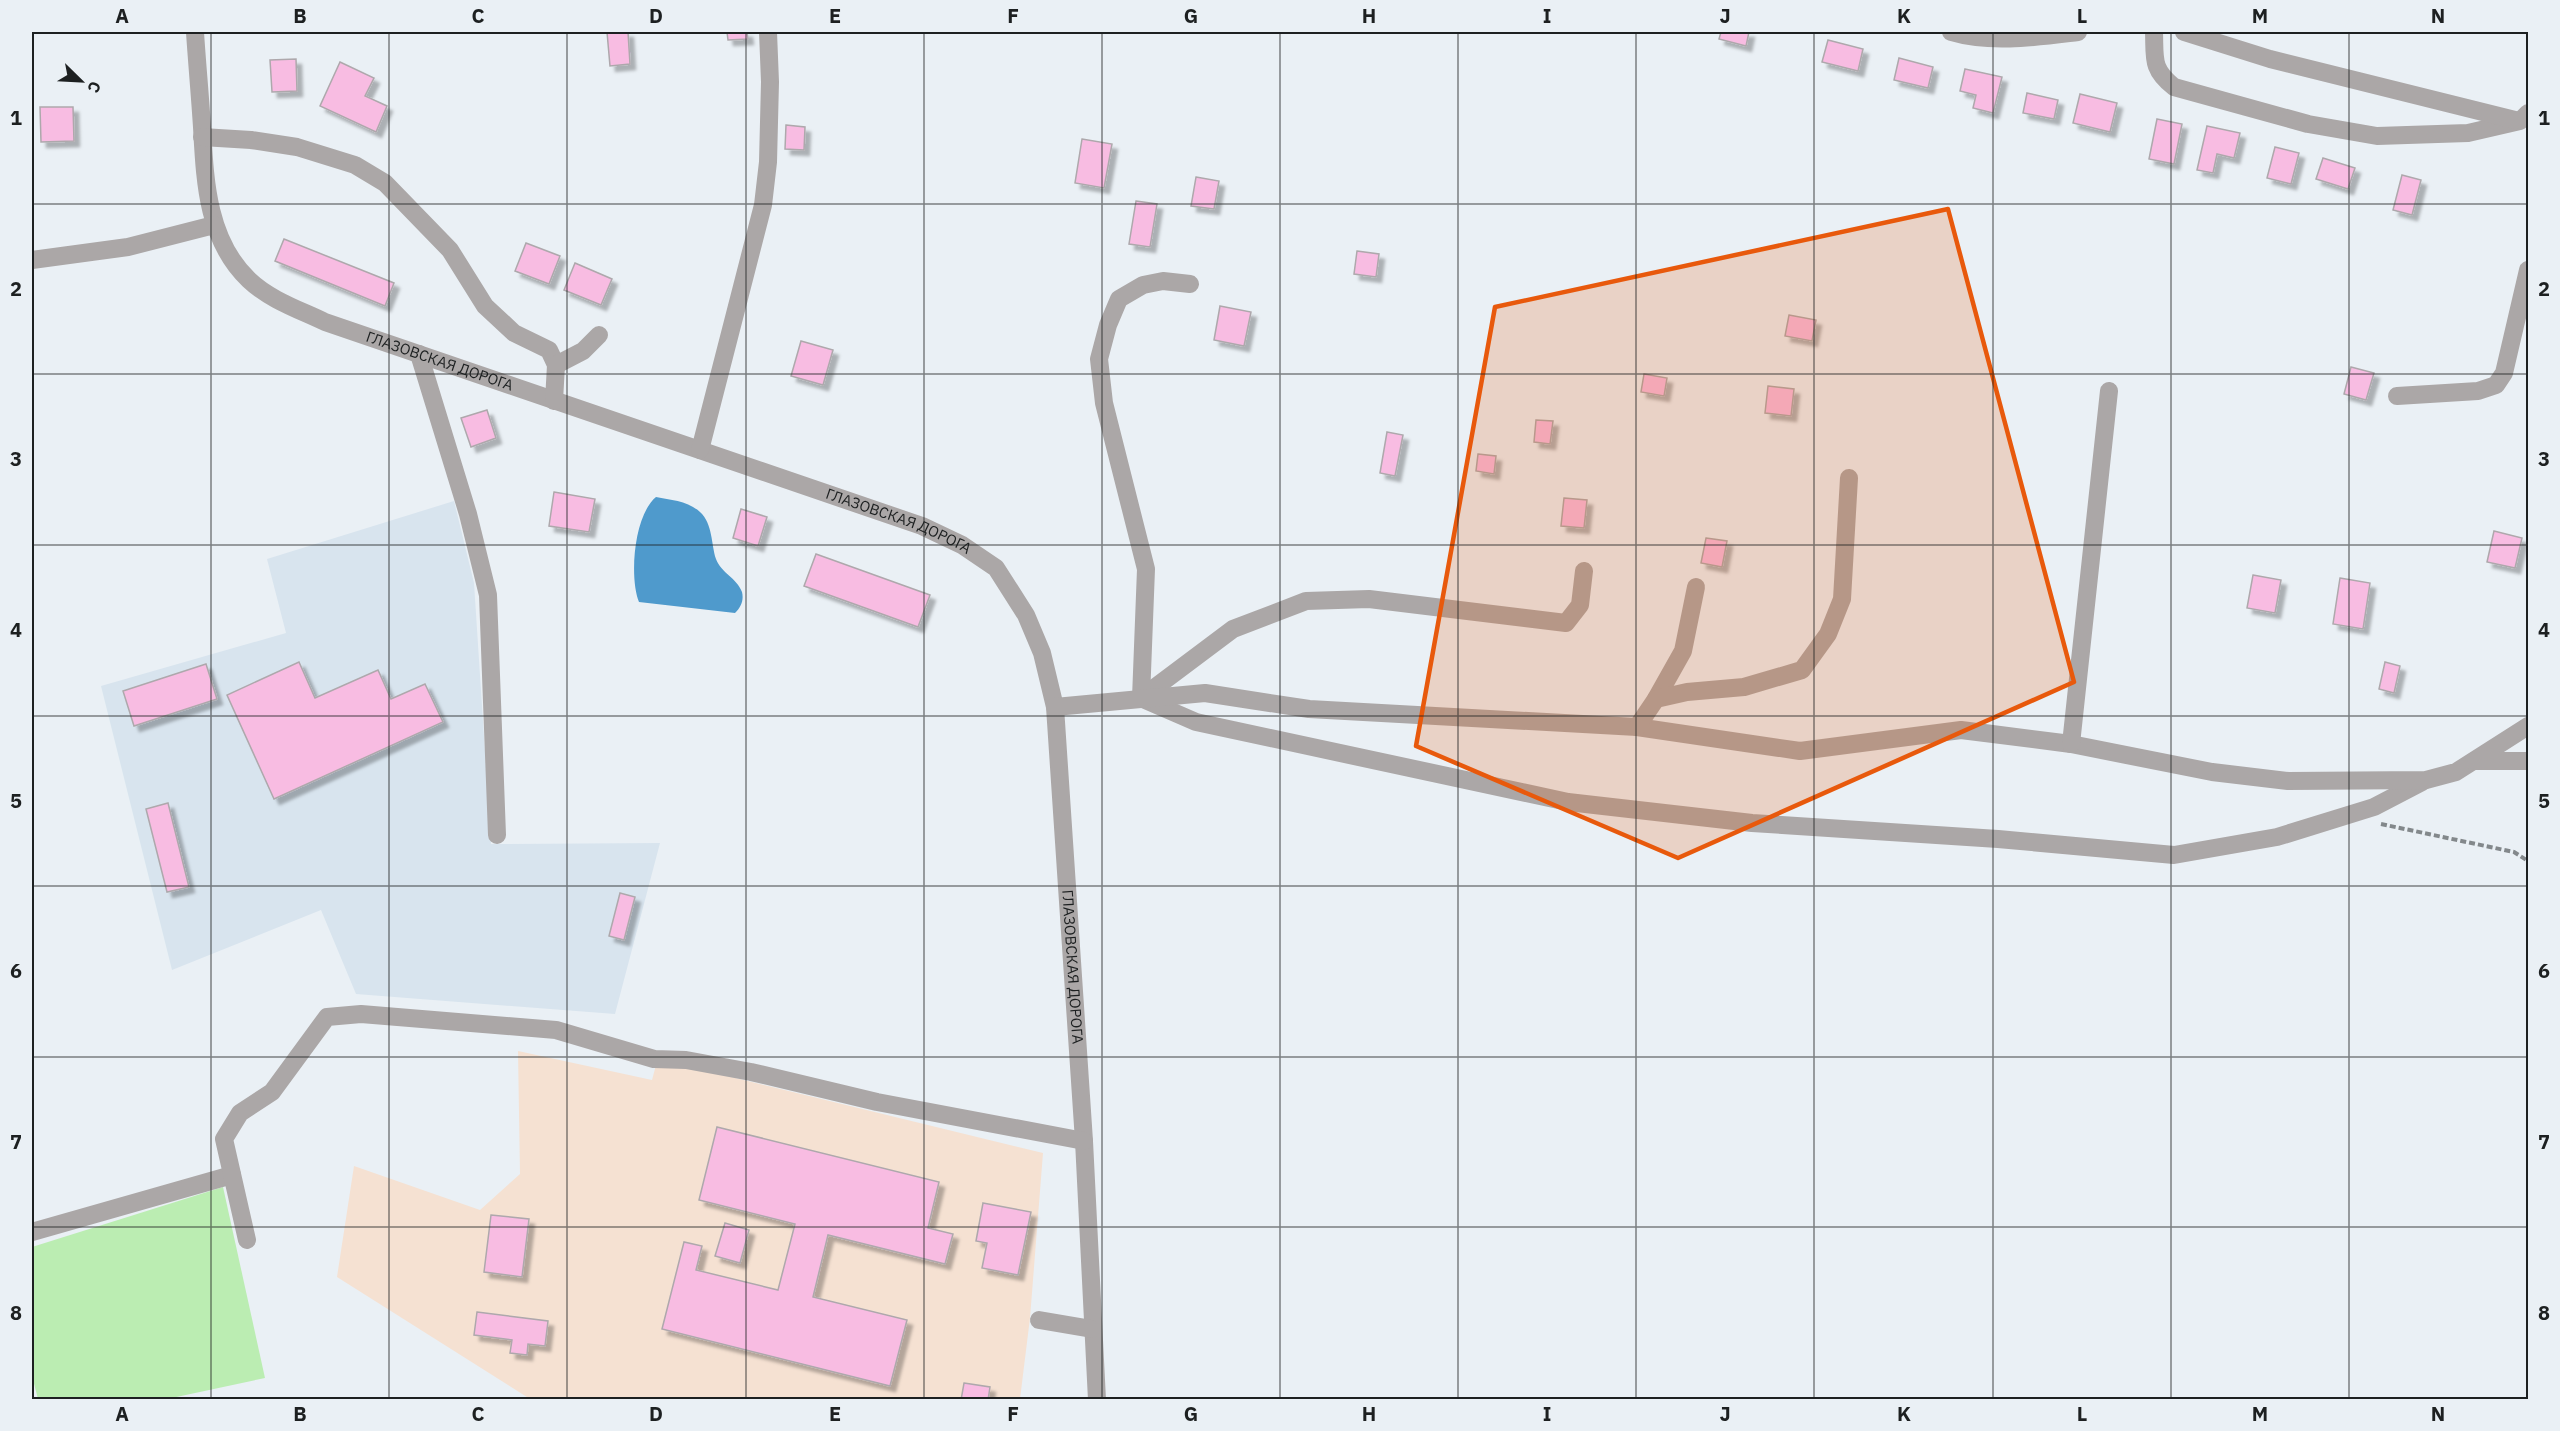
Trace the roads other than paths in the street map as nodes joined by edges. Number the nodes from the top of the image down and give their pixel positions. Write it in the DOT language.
graph roads {
  1 [pos="195,32"];
  2 [pos="768,32"];
  3 [pos="1951,32"];
  4 [pos="2078,32"];
  5 [pos="2154,32"];
  6 [pos="2184,32"];
  7 [pos="2526,120"];
  8 [pos="202,137"];
  9 [pos="214,225"];
  10 [pos="32,261"];
  11 [pos="2529,270"];
  12 [pos="1190,284"];
  13 [pos="598,335"];
  14 [pos="419,354"];
  15 [pos="556,365"];
  16 [pos="2109,391"];
  17 [pos="2397,396"];
  18 [pos="554,400"];
  19 [pos="700,450"];
  20 [pos="1849,478"];
  21 [pos="1584,571"];
  22 [pos="1696,587"];
  23 [pos="1141,698"];
  24 [pos="1656,699"];
  25 [pos="1055,707"];
  26 [pos="2529,726"];
  27 [pos="1637,727"];
  28 [pos="2071,744"];
  29 [pos="2474,761"];
  30 [pos="2529,761"];
  31 [pos="2426,780"];
  32 [pos="497,835"];
  33 [pos="1084,1141"];
  34 [pos="232,1175"];
  35 [pos="32,1232"];
  36 [pos="247,1240"];
  37 [pos="1039,1320"];
  38 [pos="1092,1329"];
  39 [pos="1097,1400"];
  1 -- 8 [label="street, ГЛАЗОВСКАЯ ДОРОГА"];
  2 -- 19 [label="street"];
  3 -- 4 [label="street"];
  5 -- 7 [label="street"];
  6 -- 7 [label="street"];
  8 -- 9 [label="street, ГЛАЗОВСКАЯ ДОРОГА"];
  8 -- 15 [label="street"];
  9 -- 10 [label="street"];
  9 -- 14 [label="street, ГЛАЗОВСКАЯ ДОРОГА"];
  11 -- 17 [label="street"];
  12 -- 23 [label="street"];
  13 -- 15 [label="street"];
  14 -- 18 [label="street, ГЛАЗОВСКАЯ ДОРОГА"];
  14 -- 32 [label="street"];
  15 -- 18 [label="street"];
  16 -- 28 [label="street"];
  18 -- 19 [label="street, ГЛАЗОВСКАЯ ДОРОГА"];
  19 -- 25 [label="street, ГЛАЗОВСКАЯ ДОРОГА"];
  20 -- 24 [label="street"];
  21 -- 23 [label="street"];
  22 -- 24 [label="street"];
  23 -- 25 [label="street"];
  23 -- 27 [label="street"];
  23 -- 31 [label="street"];
  24 -- 27 [label="street"];
  25 -- 33 [label="street, ГЛАЗОВСКАЯ ДОРОГА"];
  26 -- 29 [label="street"];
  27 -- 28 [label="street"];
  28 -- 31 [label="street"];
  29 -- 30 [label="street"];
  29 -- 31 [label="street"];
  33 -- 34 [label="street"];
  33 -- 38 [label="street, ГЛАЗОВСКАЯ ДОРОГА"];
  34 -- 35 [label="street"];
  34 -- 36 [label="street"];
  37 -- 38 [label="street"];
  38 -- 39 [label="street, ГЛАЗОВСКАЯ ДОРОГА"];
}
